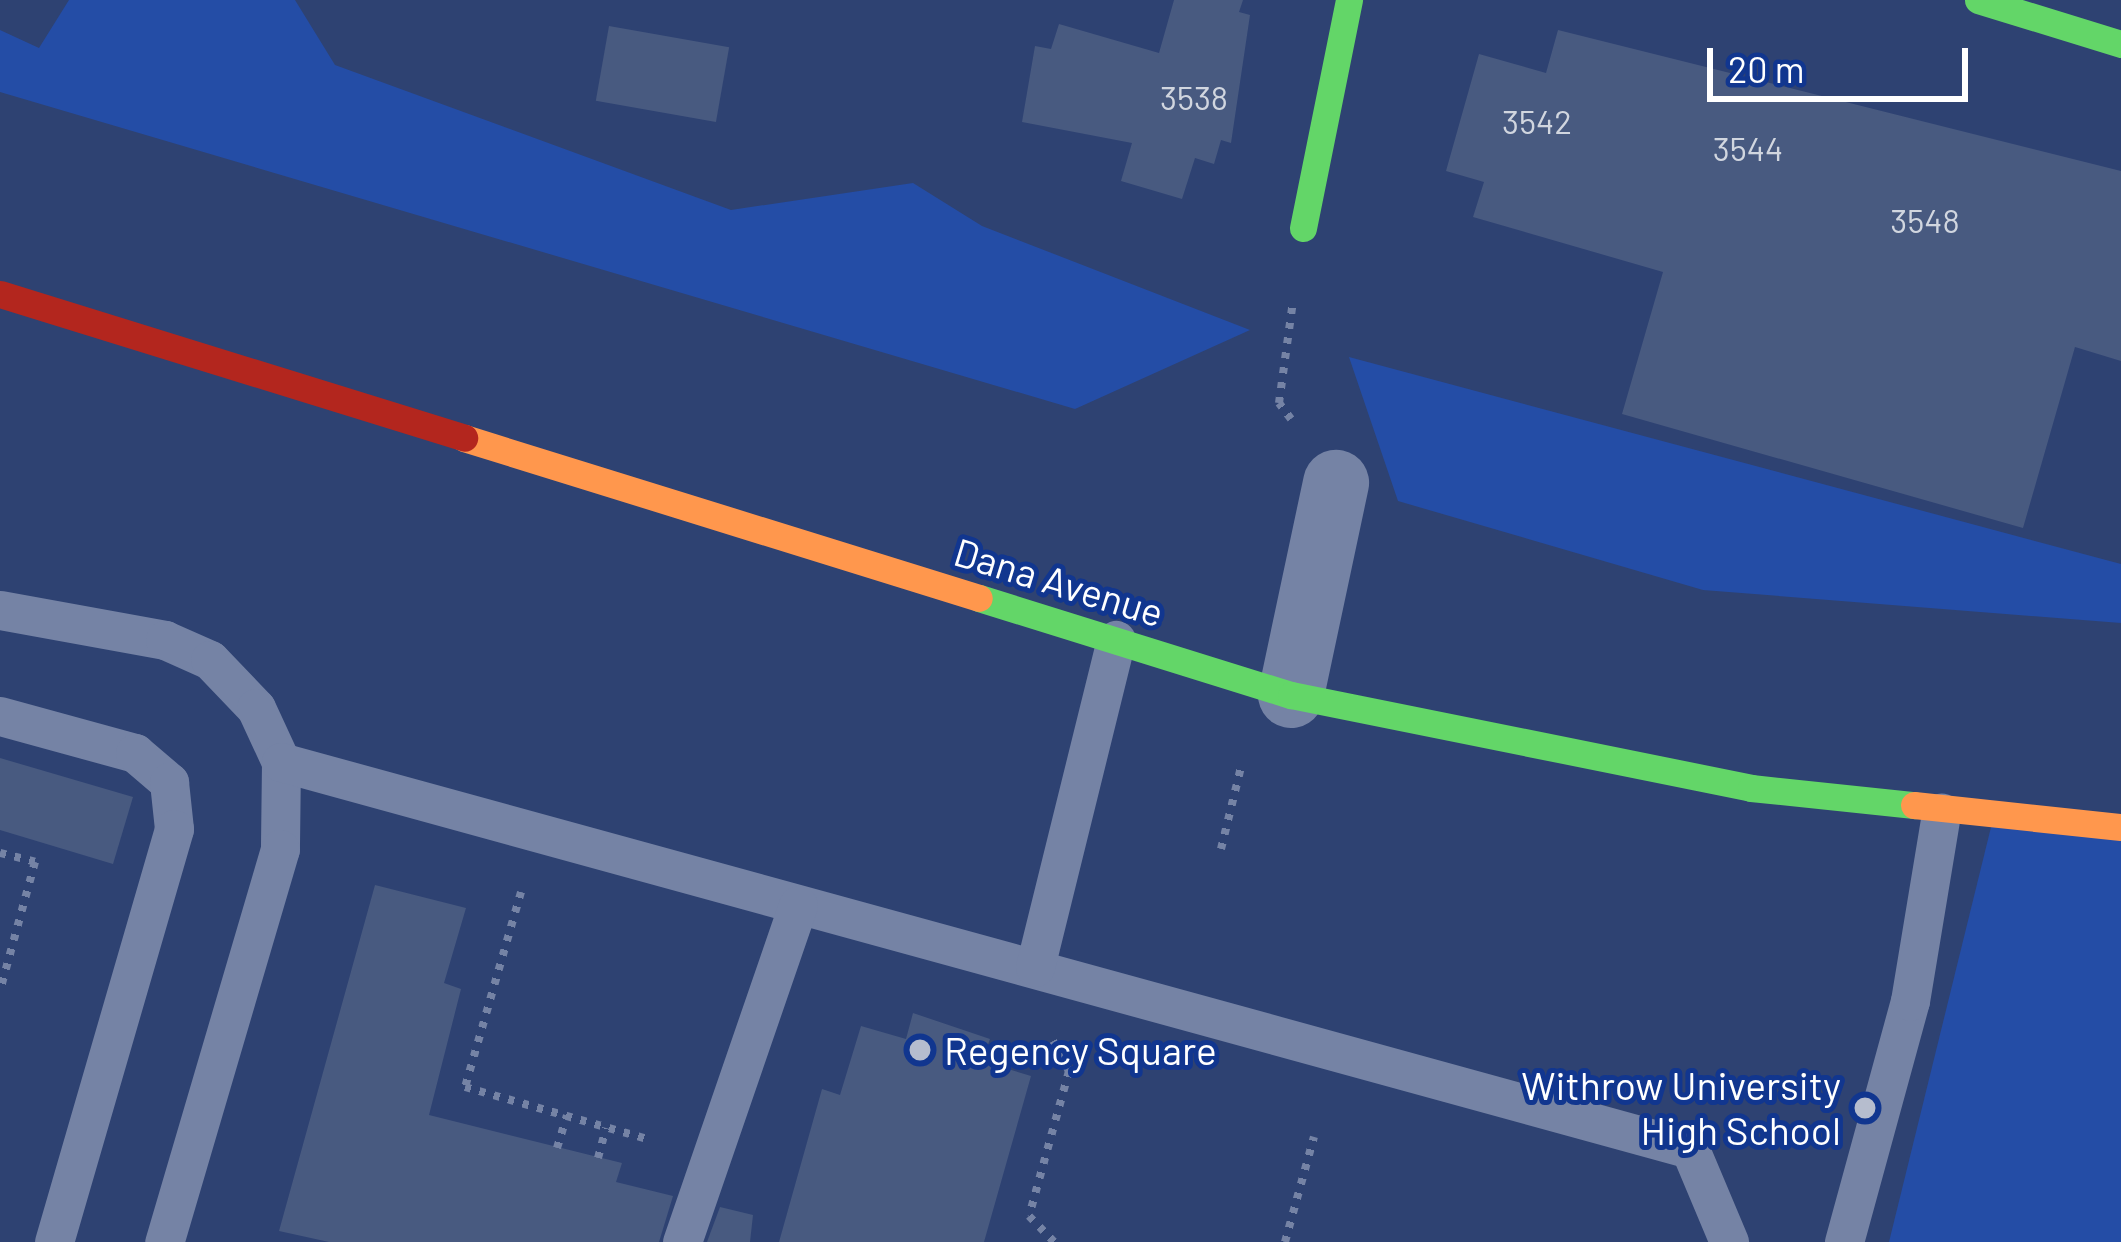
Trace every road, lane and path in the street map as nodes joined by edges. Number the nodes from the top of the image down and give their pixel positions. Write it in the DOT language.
graph roads {
  1 [pos="1349,0"];
  2 [pos="1978,0"];
  3 [pos="2121,44"];
  4 [pos="1303,228"];
  5 [pos="0,294"];
  6 [pos="1336,483"];
  7 [pos="0,610"];
  8 [pos="1116,640"];
  9 [pos="1291,694"];
  10 [pos="0,716"];
  11 [pos="281,762"];
  12 [pos="1941,813"];
  13 [pos="2121,827"];
  14 [pos="0,853"];
  15 [pos="527,870"];
  16 [pos="798,905"];
  17 [pos="0,950"];
  18 [pos="11,953"];
  19 [pos="1035,967"];
  20 [pos="0,991"];
  21 [pos="1069,1071"];
  22 [pos="567,1116"];
  23 [pos="606,1128"];
  24 [pos="628,1134"];
  25 [pos="1313,1137"];
  26 [pos="557,1148"];
  27 [pos="598,1158"];
  28 [pos="54,1242"];
  29 [pos="164,1242"];
  30 [pos="682,1242"];
  31 [pos="1054,1242"];
  32 [pos="1285,1242"];
  33 [pos="1729,1242"];
  34 [pos="1844,1242"];
  1 -- 4 [label="street"];
  2 -- 3 [label="street"];
  4 -- 6 [label="path"];
  5 -- 8 [label="street, Dana Avenue"];
  6 -- 9 [label="street"];
  7 -- 11 [label="lane"];
  8 -- 9 [label="street, Dana Avenue"];
  8 -- 19 [label="lane"];
  9 -- 12 [label="street, Dana Avenue"];
  10 -- 28 [label="lane"];
  11 -- 16 [label="lane"];
  11 -- 29 [label="lane"];
  12 -- 13 [label="street, Dana Avenue"];
  12 -- 34 [label="lane"];
  14 -- 18 [label="path"];
  15 -- 22 [label="path"];
  16 -- 19 [label="lane"];
  16 -- 30 [label="lane"];
  17 -- 18 [label="path"];
  18 -- 20 [label="path"];
  19 -- 33 [label="lane"];
  21 -- 31 [label="path"];
  22 -- 23 [label="path"];
  22 -- 26 [label="path"];
  23 -- 24 [label="path"];
  23 -- 27 [label="path"];
  25 -- 32 [label="path"];
}
